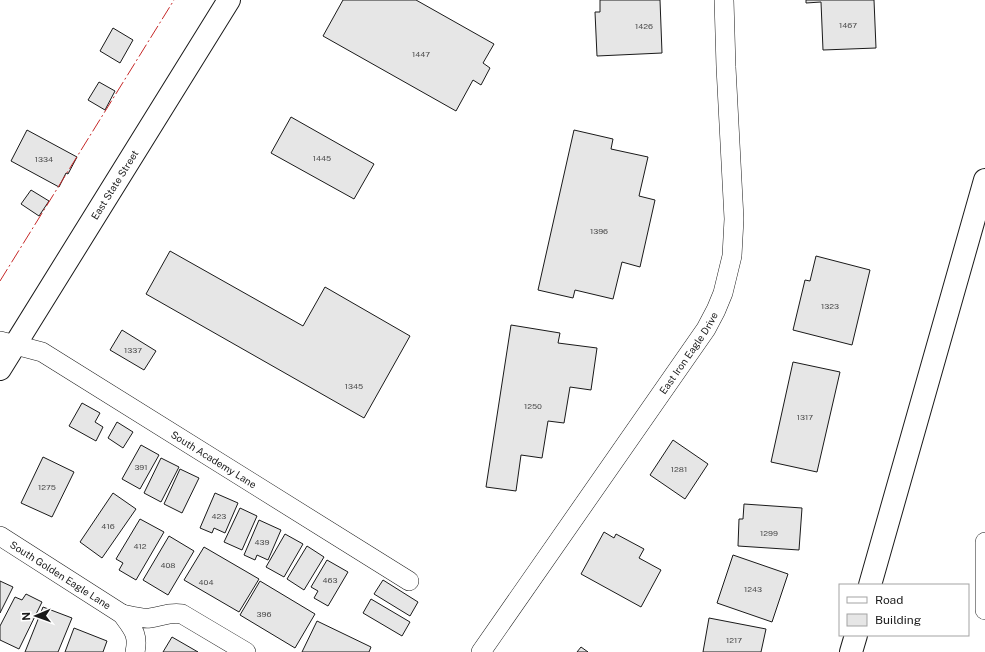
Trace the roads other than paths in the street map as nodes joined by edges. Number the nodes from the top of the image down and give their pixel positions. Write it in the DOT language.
graph roads {
  1 [pos="229,0"];
  2 [pos="724,0"];
  3 [pos="985,180"];
  4 [pos="7,344"];
  5 [pos="0,369"];
  6 [pos="0,536"];
  7 [pos="985,542"];
  8 [pos="409,581"];
  9 [pos="870,584"];
  10 [pos="985,610"];
  11 [pos="122,614"];
  12 [pos="856,636"];
  13 [pos="135,652"];
  14 [pos="246,652"];
  15 [pos="481,652"];
  16 [pos="851,652"];
  1 -- 4 [label="main road, East State Street"];
  2 -- 15 [label="street, East Iron Eagle Drive"];
  3 -- 9 [label="main road"];
  4 -- 5 [label="main road, East State Street"];
  4 -- 8 [label="street, South Academy Lane"];
  6 -- 11 [label="street, South Golden Eagle Lane"];
  7 -- 10 [label="street"];
  11 -- 13 [label="street, South Golden Eagle Lane"];
  11 -- 14 [label="street, South Golden Eagle Lane"];
  12 -- 16 [label="main road"];
}
